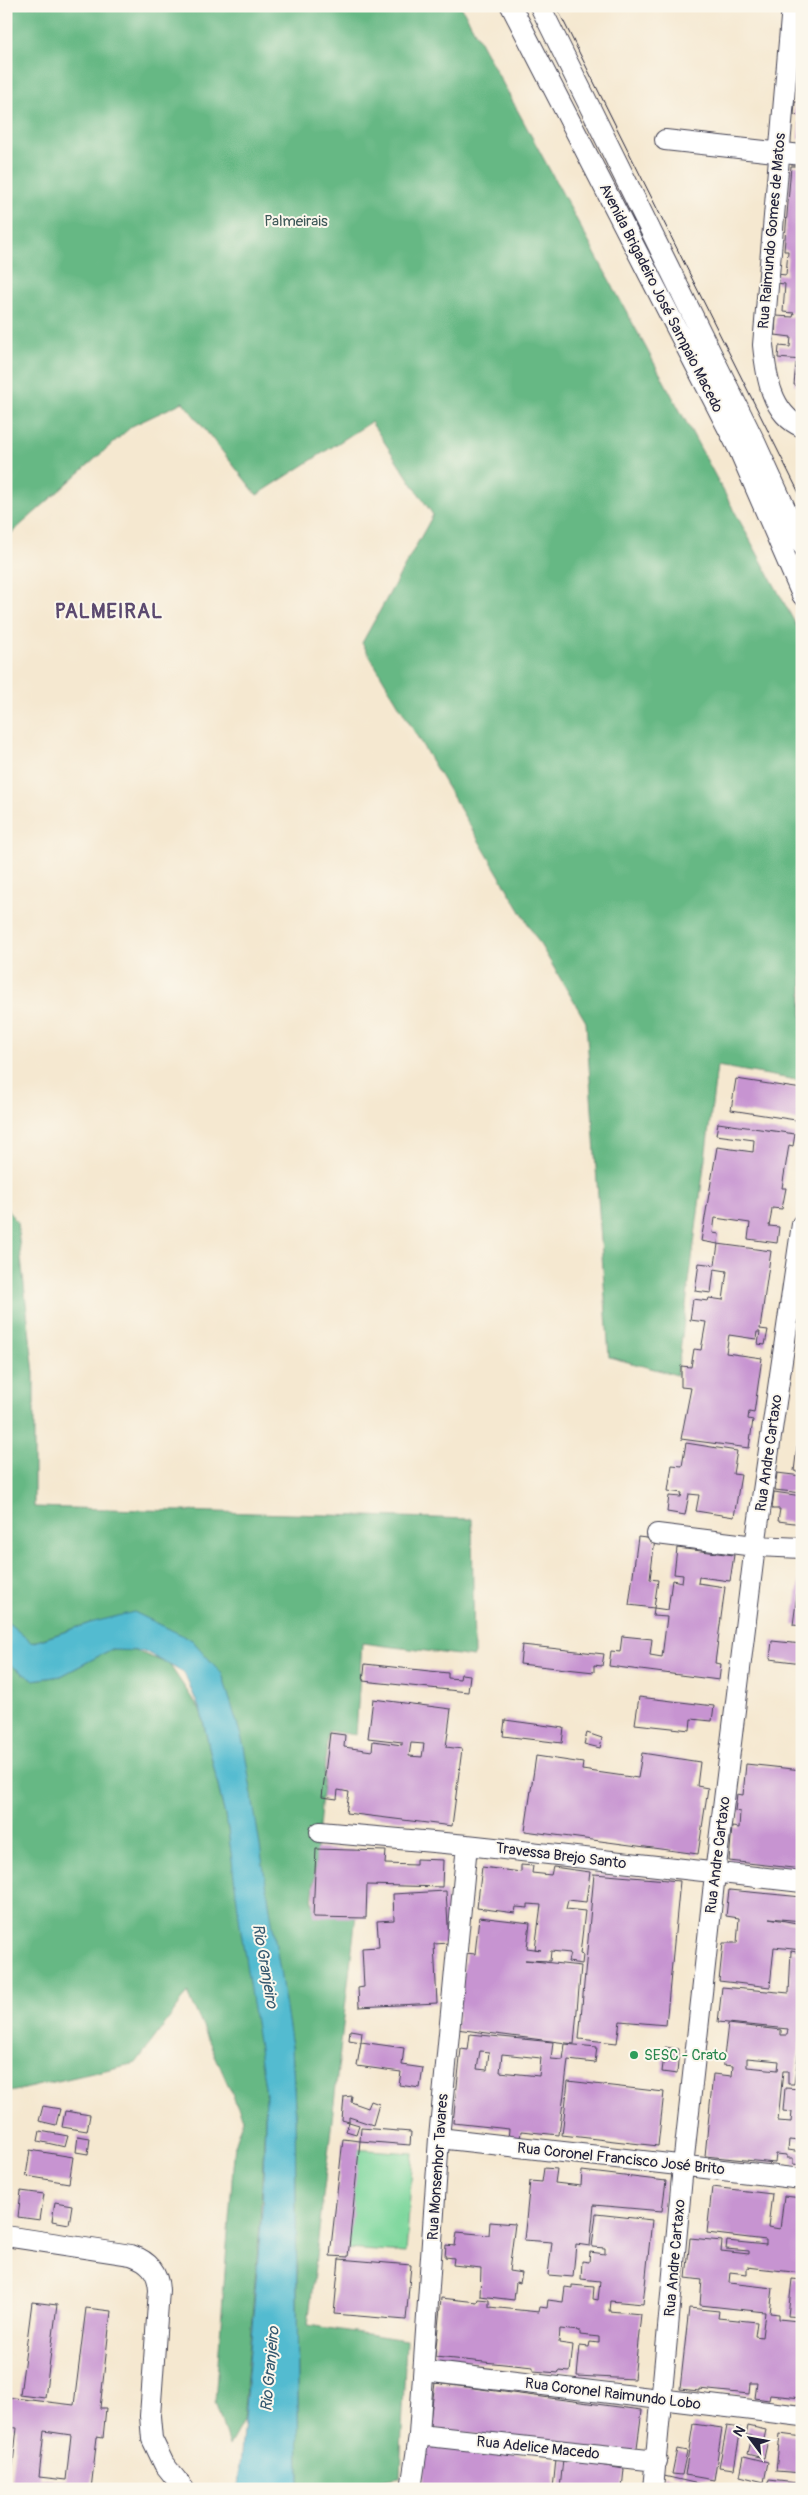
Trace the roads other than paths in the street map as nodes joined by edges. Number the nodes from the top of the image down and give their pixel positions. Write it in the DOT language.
graph roads {
  1 [pos="511,6"];
  2 [pos="540,6"];
  3 [pos="792,6"];
  4 [pos="665,140"];
  5 [pos="780,153"];
  6 [pos="802,155"];
  7 [pos="678,284"];
  8 [pos="659,293"];
  9 [pos="796,424"];
  10 [pos="802,545"];
  11 [pos="802,595"];
  12 [pos="802,1224"];
  13 [pos="657,1534"];
  14 [pos="755,1546"];
  15 [pos="802,1548"];
  16 [pos="320,1832"];
  17 [pos="467,1845"];
  18 [pos="716,1874"];
  19 [pos="802,1882"];
  20 [pos="439,2138"];
  21 [pos="683,2166"];
  22 [pos="802,2179"];
  23 [pos="6,2236"];
  24 [pos="424,2371"];
  25 [pos="662,2400"];
  26 [pos="802,2416"];
  27 [pos="419,2435"];
  28 [pos="657,2461"];
  29 [pos="175,2486"];
  30 [pos="411,2489"];
  31 [pos="653,2489"];
  1 -- 8 [label="street, Avenida Brigadeiro José Sampaio Macedo"];
  2 -- 7 [label="street, Avenida Brigadeiro José Sampaio Macedo"];
  3 -- 5 [label="street, Rua Raimundo Gomes de Matos"];
  4 -- 5 [label="street"];
  5 -- 6 [label="street"];
  5 -- 9 [label="street, Rua Raimundo Gomes de Matos"];
  7 -- 8 [label="street"];
  7 -- 10 [label="street, Avenida Brigadeiro José Sampaio Macedo"];
  8 -- 11 [label="street, Avenida Brigadeiro José Sampaio Macedo"];
  12 -- 14 [label="street, Rua Andre Cartaxo"];
  13 -- 14 [label="street"];
  14 -- 15 [label="street"];
  14 -- 18 [label="street, Rua Andre Cartaxo"];
  16 -- 17 [label="street, Travessa Brejo Santo"];
  17 -- 18 [label="street, Travessa Brejo Santo"];
  17 -- 20 [label="street, Rua Monsenhor Tavares"];
  18 -- 19 [label="street, Travessa Brejo Santo"];
  18 -- 21 [label="street, Rua Andre Cartaxo"];
  20 -- 21 [label="street, Rua Coronel Francisco José Brito"];
  20 -- 24 [label="street, Rua Monsenhor Tavares"];
  21 -- 22 [label="street, Rua Coronel Francisco José Brito"];
  21 -- 25 [label="street, Rua Andre Cartaxo"];
  23 -- 29 [label="street"];
  24 -- 25 [label="street, Rua Coronel Raimundo Lobo"];
  24 -- 27 [label="street, Rua Monsenhor Tavares"];
  25 -- 26 [label="street, Rua Coronel Raimundo Lobo"];
  25 -- 28 [label="street, Rua Andre Cartaxo"];
  27 -- 28 [label="street, Rua Adelice Macedo"];
  27 -- 30 [label="street, Rua Monsenhor Tavares"];
  28 -- 31 [label="street, Rua Andre Cartaxo"];
}
